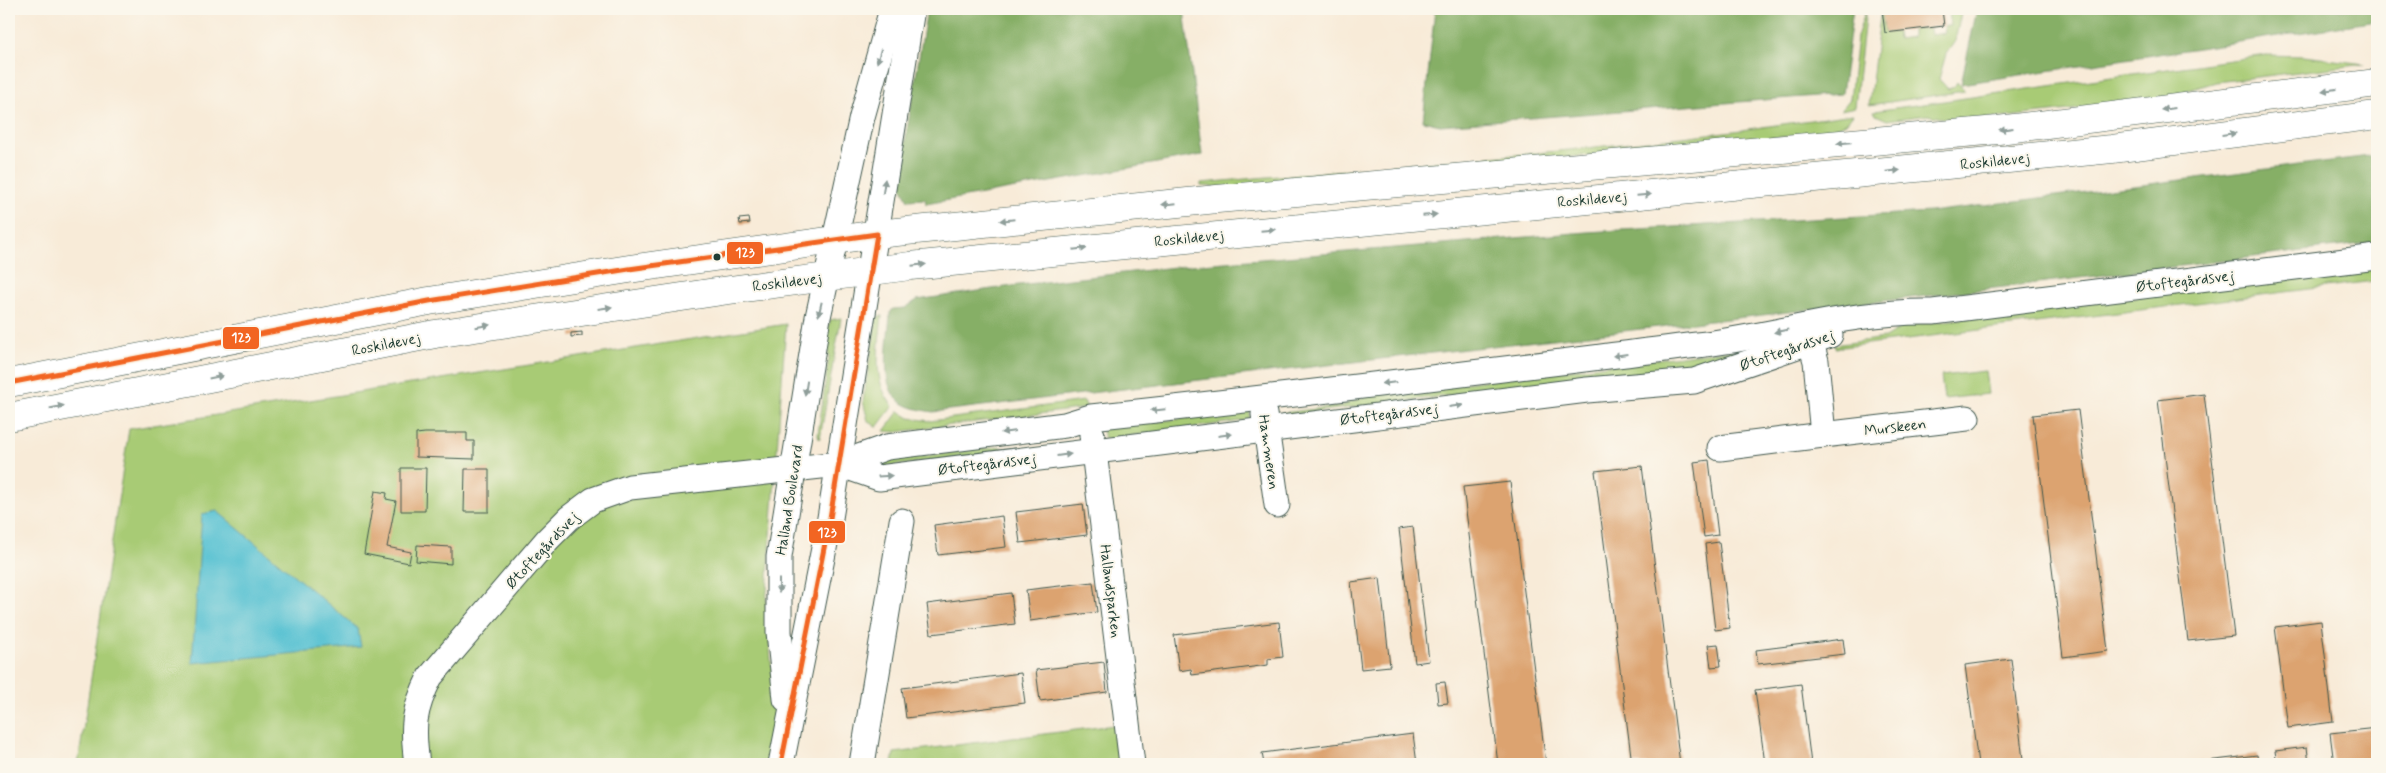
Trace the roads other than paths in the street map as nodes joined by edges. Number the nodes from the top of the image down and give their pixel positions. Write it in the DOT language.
graph roads {
  1 [pos="892,9"];
  2 [pos="912,9"];
  3 [pos="2377,83"];
  4 [pos="2377,115"];
  5 [pos="877,234"];
  6 [pos="836,240"];
  7 [pos="2377,257"];
  8 [pos="870,272"];
  9 [pos="827,277"];
  10 [pos="1809,333"];
  11 [pos="9,383"];
  12 [pos="1262,399"];
  13 [pos="9,417"];
  14 [pos="1091,417"];
  15 [pos="1967,418"];
  16 [pos="1266,430"];
  17 [pos="1824,435"];
  18 [pos="1720,448"];
  19 [pos="1094,451"];
  20 [pos="839,464"];
  21 [pos="793,468"];
  22 [pos="1276,505"];
  23 [pos="902,522"];
  24 [pos="788,724"];
  25 [pos="417,764"];
  26 [pos="782,764"];
  27 [pos="862,764"];
  28 [pos="1132,764"];
  1 -- 6 [label="street, Halland Boulevard, one-way"];
  5 -- 2 [label="street, Halland Boulevard, one-way"];
  3 -- 5 [label="main road, Roskildevej, one-way"];
  8 -- 4 [label="main road, Roskildevej, one-way"];
  5 -- 6 [label="main road, Roskildevej"];
  5 -- 8 [label="street, Halland Boulevard"];
  6 -- 9 [label="street, Halland Boulevard"];
  6 -- 11 [label="main road, Roskildevej"];
  7 -- 10 [label="street, Øtoftegårdsvej"];
  8 -- 9 [label="main road, Roskildevej"];
  8 -- 20 [label="street, Halland Boulevard"];
  13 -- 9 [label="main road, Roskildevej, one-way"];
  9 -- 21 [label="street, Halland Boulevard, one-way"];
  10 -- 12 [label="street, Øtoftegårdsvej, one-way"];
  16 -- 10 [label="street, Øtoftegårdsvej, one-way"];
  10 -- 17 [label="street"];
  12 -- 14 [label="street, Øtoftegårdsvej, one-way"];
  12 -- 16 [label="street, Hammeren"];
  14 -- 19 [label="street, Hallandsparken"];
  14 -- 20 [label="street, Øtoftegårdsvej, one-way"];
  15 -- 17 [label="street, Murskeen"];
  19 -- 16 [label="street, Øtoftegårdsvej, one-way"];
  16 -- 22 [label="street, Hammeren"];
  17 -- 18 [label="street, Murskeen"];
  20 -- 19 [label="street, Øtoftegårdsvej, one-way"];
  19 -- 28 [label="street, Hallandsparken"];
  20 -- 21 [label="street, Øtoftegårdsvej"];
  20 -- 24 [label="street, Halland Boulevard"];
  21 -- 24 [label="street, Halland Boulevard, one-way"];
  21 -- 25 [label="street, Øtoftegårdsvej"];
  23 -- 27 [label="street"];
  24 -- 26 [label="street, Halland Boulevard"];
}
